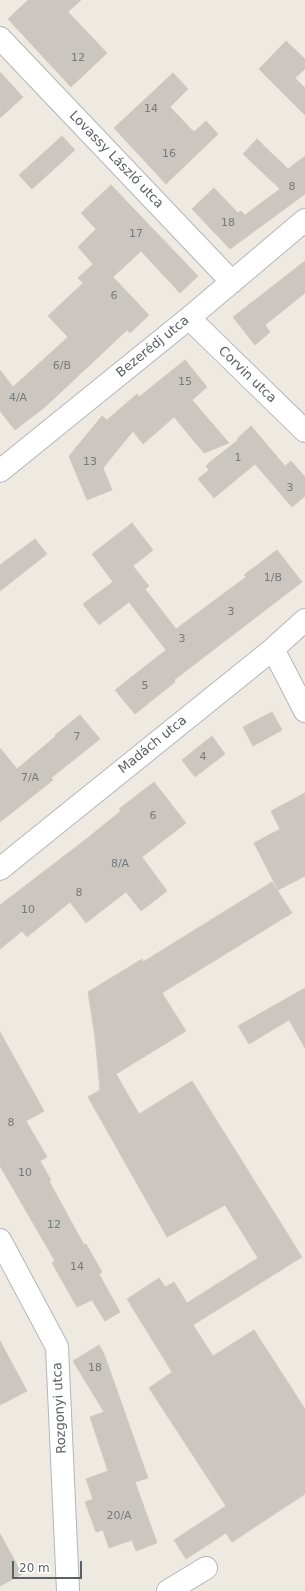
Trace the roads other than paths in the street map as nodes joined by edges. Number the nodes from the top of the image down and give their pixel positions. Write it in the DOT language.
graph roads {
  1 [pos="0,38"];
  2 [pos="305,220"];
  3 [pos="232,282"];
  4 [pos="189,318"];
  5 [pos="305,431"];
  6 [pos="0,471"];
  7 [pos="305,620"];
  8 [pos="273,649"];
  9 [pos="305,711"];
  10 [pos="0,869"];
  11 [pos="0,1240"];
  12 [pos="206,1568"];
  13 [pos="68,1591"];
  14 [pos="168,1591"];
  1 -- 3 [label="street, Lovassy László utca"];
  2 -- 3 [label="street, Bezerédj utca"];
  3 -- 4 [label="street, Bezerédj utca"];
  4 -- 5 [label="street, Corvin utca"];
  4 -- 6 [label="street, Bezerédj utca"];
  7 -- 8 [label="street, Madách utca"];
  8 -- 9 [label="street"];
  8 -- 10 [label="street, Madách utca"];
  11 -- 13 [label="street, Rozgonyi utca"];
  12 -- 14 [label="street"];
}
